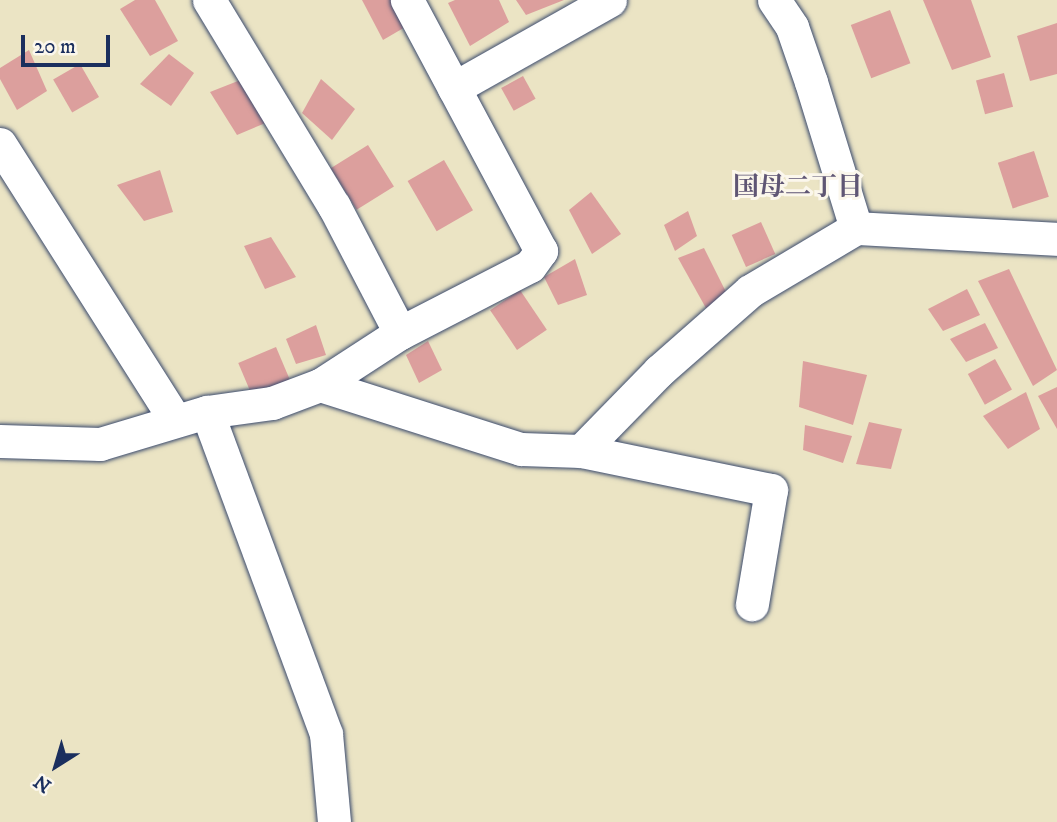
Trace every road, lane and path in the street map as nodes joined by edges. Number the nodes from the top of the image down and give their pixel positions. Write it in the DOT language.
graph roads {
  1 [pos="407,0"];
  2 [pos="610,0"];
  3 [pos="774,0"];
  4 [pos="220,4"];
  5 [pos="454,88"];
  6 [pos="0,144"];
  7 [pos="856,228"];
  8 [pos="1057,239"];
  9 [pos="400,333"];
  10 [pos="320,386"];
  11 [pos="207,412"];
  12 [pos="175,420"];
  13 [pos="0,441"];
  14 [pos="581,451"];
  15 [pos="752,604"];
  16 [pos="334,822"];
  1 -- 5 [label="street"];
  2 -- 5 [label="street"];
  3 -- 7 [label="street"];
  4 -- 9 [label="street"];
  5 -- 9 [label="street"];
  6 -- 12 [label="street"];
  7 -- 8 [label="street"];
  7 -- 14 [label="street"];
  9 -- 10 [label="street"];
  10 -- 11 [label="street"];
  10 -- 14 [label="street"];
  11 -- 12 [label="street"];
  11 -- 16 [label="street"];
  12 -- 13 [label="street"];
  14 -- 15 [label="street"];
}
